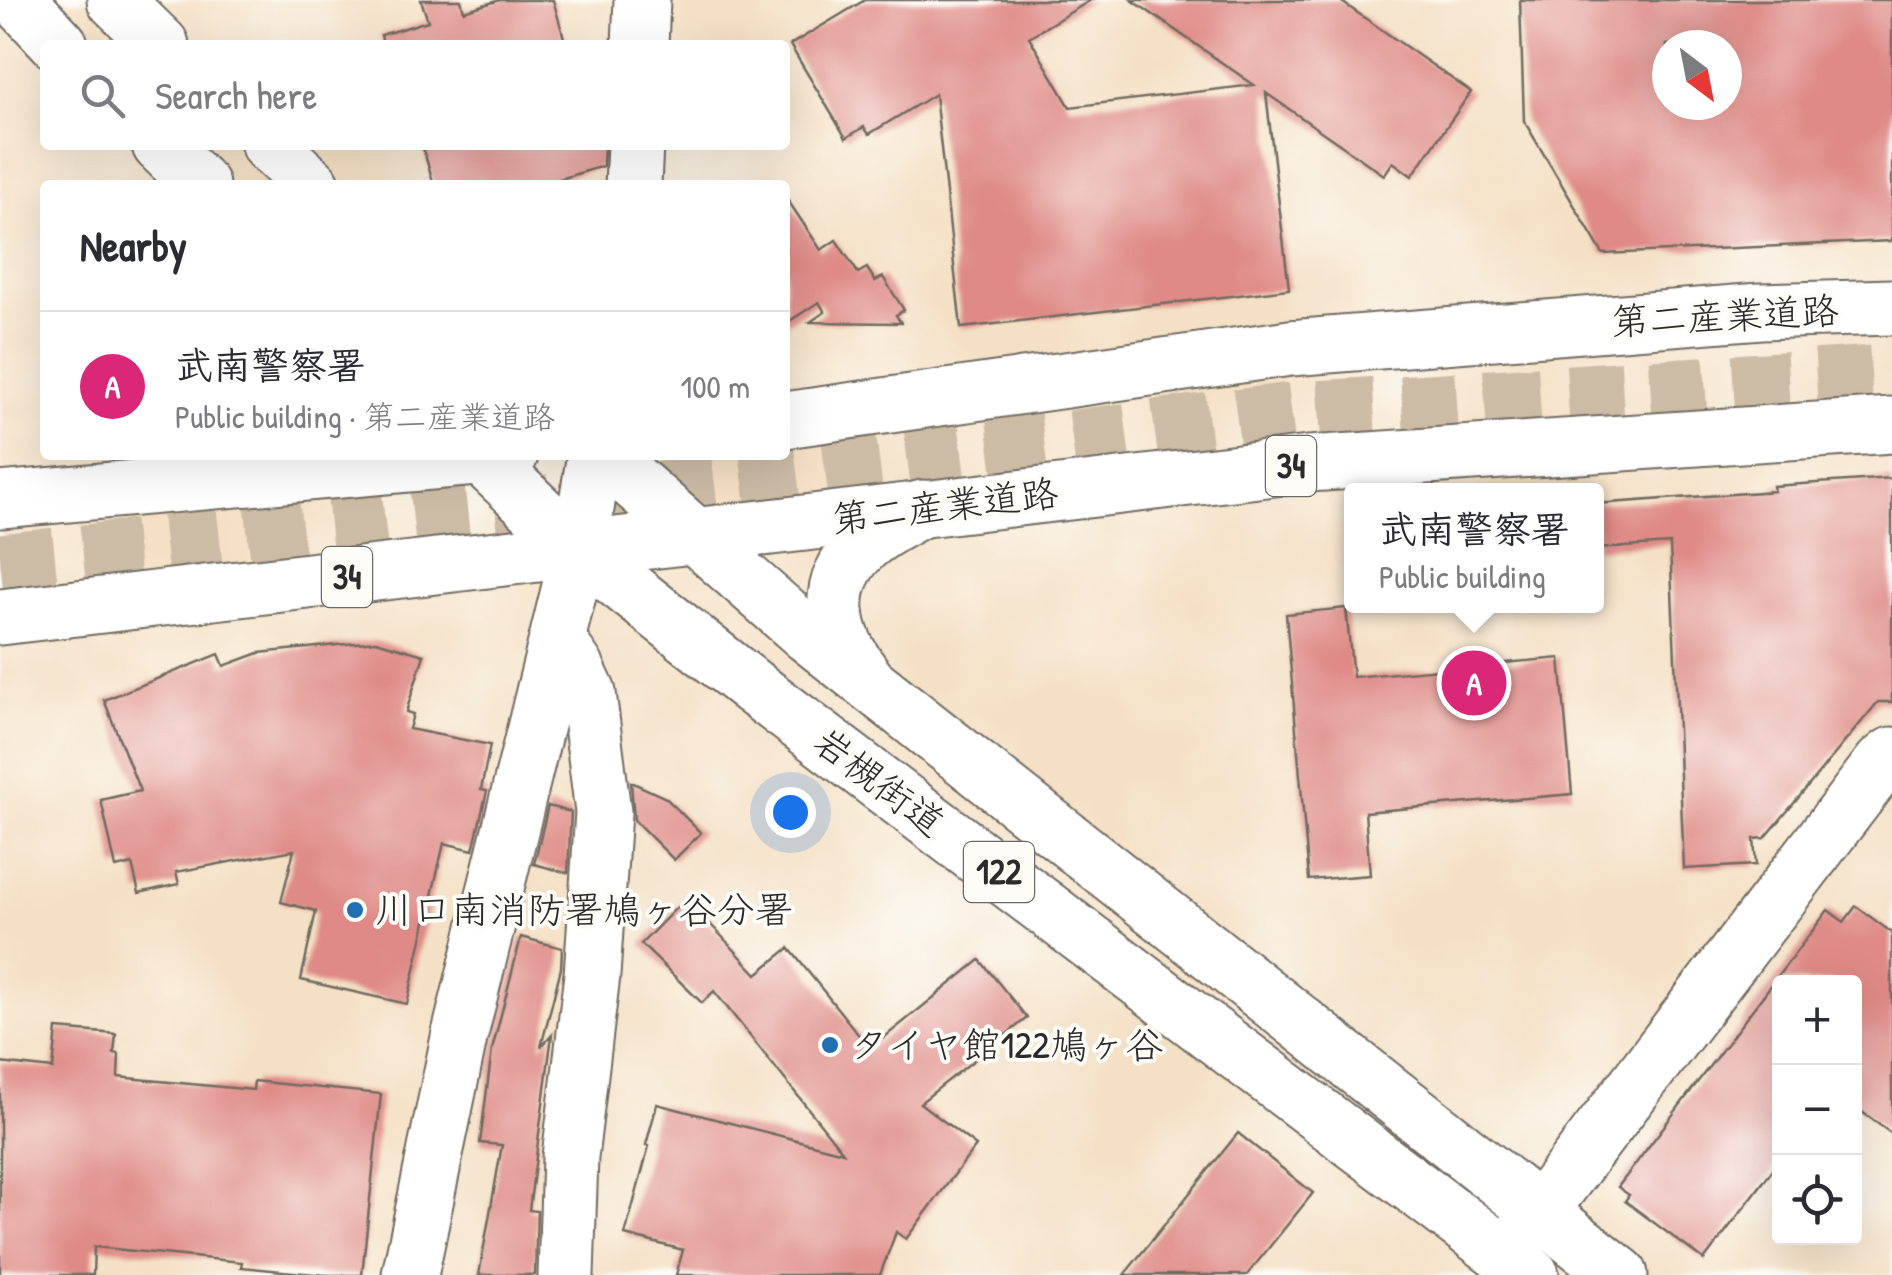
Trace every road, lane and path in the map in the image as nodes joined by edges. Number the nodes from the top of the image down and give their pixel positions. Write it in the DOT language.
graph roads {
  1 [pos="18,0"];
  2 [pos="115,0"];
  3 [pos="55,40"];
  4 [pos="156,40"];
  5 [pos="165,150"];
  6 [pos="274,150"];
  7 [pos="636,150"];
  8 [pos="196,180"];
  9 [pos="307,180"];
  10 [pos="634,180"];
  11 [pos="1892,307"];
  12 [pos="790,419"];
  13 [pos="1892,425"];
  14 [pos="399,460"];
  15 [pos="494,460"];
  16 [pos="594,460"];
  17 [pos="610,460"];
  18 [pos="263,466"];
  19 [pos="0,500"];
  20 [pos="923,508"];
  21 [pos="693,535"];
  22 [pos="579,550"];
  23 [pos="0,617"];
  24 [pos="558,640"];
  25 [pos="874,688"];
  26 [pos="1892,755"];
  27 [pos="1539,1213"];
  28 [pos="1519,1265"];
  29 [pos="410,1275"];
  30 [pos="566,1275"];
  31 [pos="1620,1275"];
  1 -- 3 [label="main road"];
  2 -- 4 [label="main road"];
  5 -- 8 [label="main road"];
  6 -- 9 [label="main road"];
  7 -- 10 [label="main road"];
  11 -- 12 [label="main road, 第二産業道路"];
  13 -- 20 [label="main road, 第二産業道路 / 34"];
  14 -- 18 [label="main road"];
  15 -- 22 [label="main road, 岩槻街道 / 122"];
  16 -- 22 [label="main road"];
  17 -- 21 [label="main road, 岩槻街道 / 122"];
  18 -- 19 [label="main road"];
  20 -- 21 [label="main road, 第二産業道路 / 34"];
  20 -- 25 [label="main road"];
  21 -- 22 [label="main road, 第二産業道路 / 34"];
  21 -- 25 [label="main road, 岩槻街道 / 122"];
  22 -- 23 [label="main road, 第二産業道路 / 34"];
  22 -- 24 [label="main road"];
  22 -- 28 [label="main road, 岩槻街道 / 122"];
  24 -- 29 [label="main road"];
  24 -- 30 [label="main road"];
  25 -- 27 [label="main road, 岩槻街道 / 122"];
  26 -- 27 [label="main road"];
  27 -- 28 [label="main road"];
  27 -- 31 [label="main road, 岩槻街道 / 122"];
}
